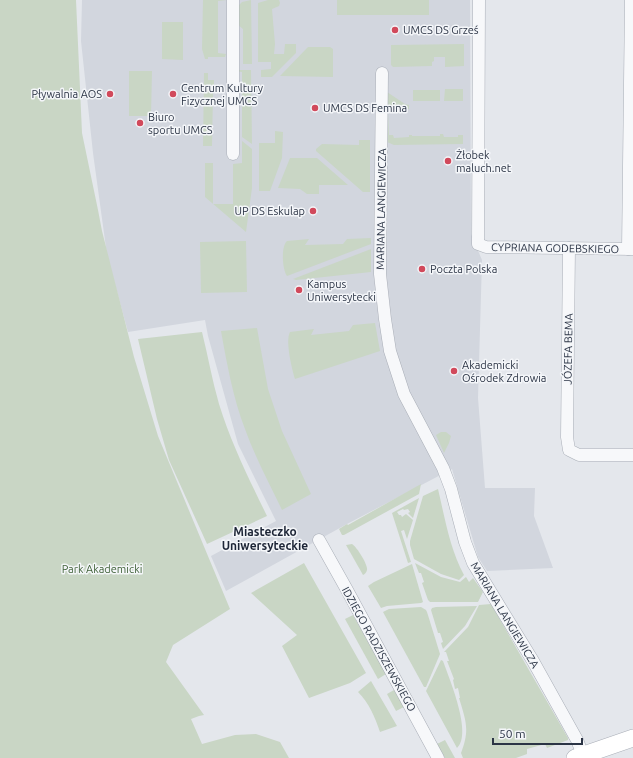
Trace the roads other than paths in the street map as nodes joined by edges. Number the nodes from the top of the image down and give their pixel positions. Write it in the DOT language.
graph roads {
  1 [pos="233,0"];
  2 [pos="479,0"];
  3 [pos="631,0"];
  4 [pos="382,73"];
  5 [pos="233,154"];
  6 [pos="569,248"];
  7 [pos="630,249"];
  8 [pos="633,455"];
  9 [pos="319,540"];
  10 [pos="633,738"];
  11 [pos="579,757"];
  12 [pos="438,758"];
  1 -- 5 [label="street"];
  2 -- 6 [label="street, CYPRIANA GODEBSKIEGO"];
  3 -- 7 [label="street"];
  4 -- 11 [label="street, MARIANA LANGIEWICZA"];
  6 -- 7 [label="street, CYPRIANA GODEBSKIEGO"];
  6 -- 8 [label="street, JÓZEFA BEMA"];
  9 -- 12 [label="street, IDZIEGO RADZISZEWSKIEGO"];
  10 -- 11 [label="main road"];
}
